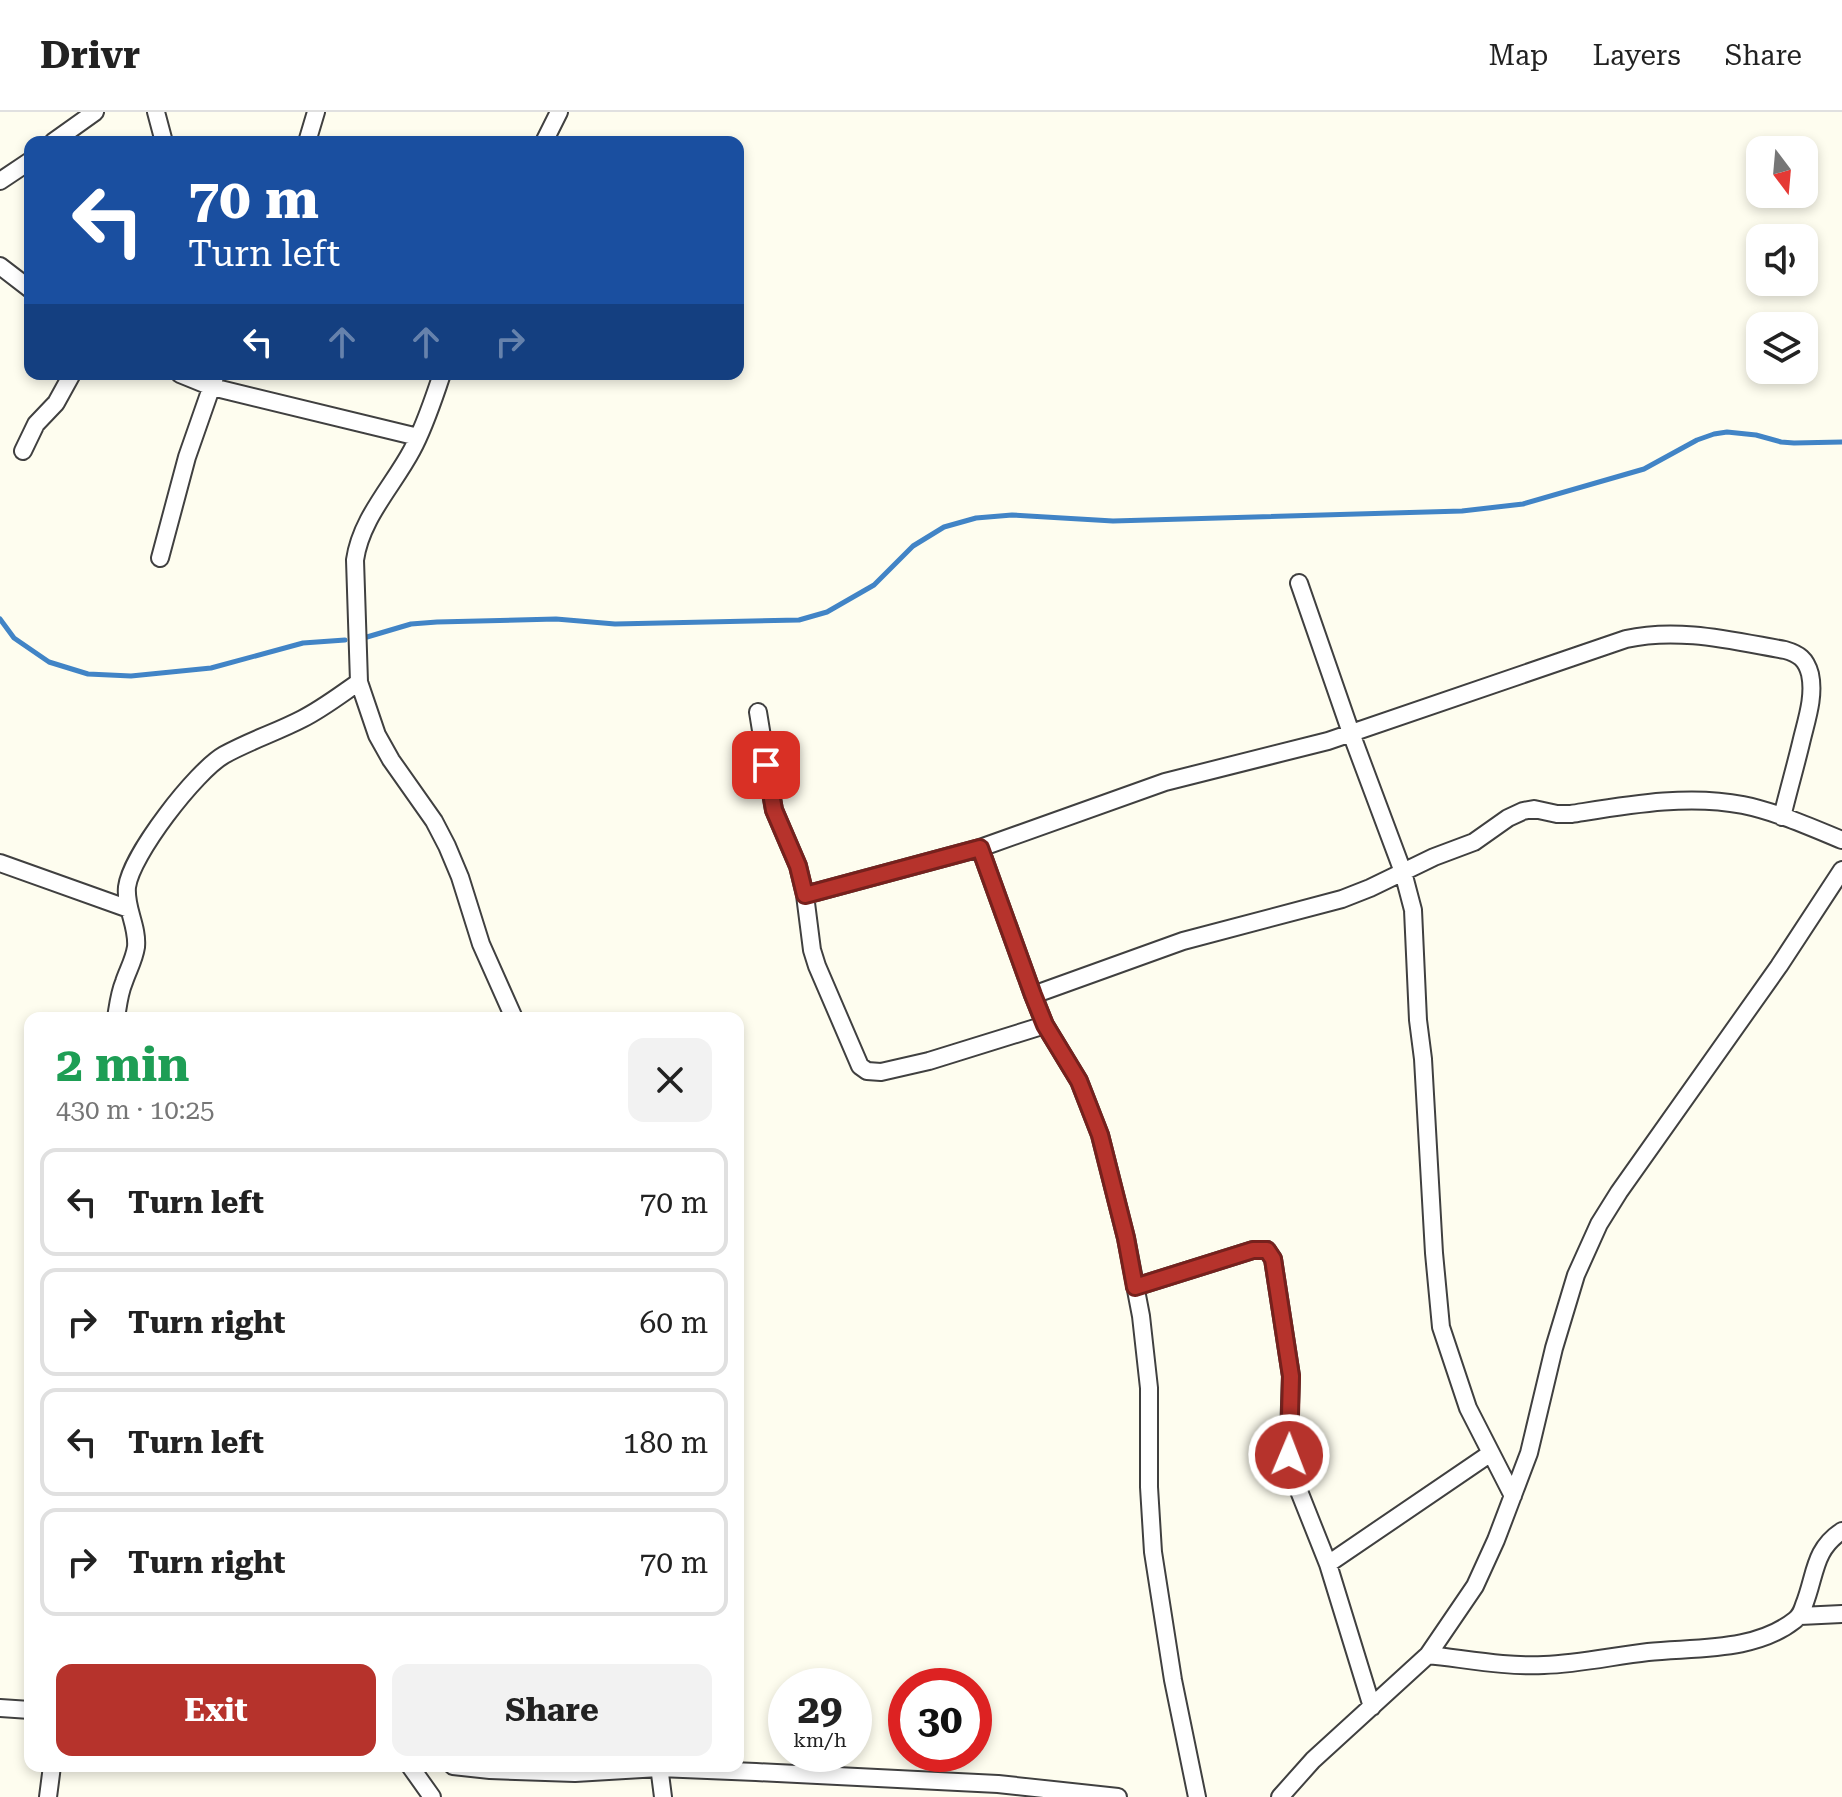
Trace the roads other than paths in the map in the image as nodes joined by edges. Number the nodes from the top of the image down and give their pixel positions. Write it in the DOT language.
graph roads {
  1 [pos="95,112"];
  2 [pos="156,112"];
  3 [pos="316,112"];
  4 [pos="559,112"];
  5 [pos="61,136"];
  6 [pos="162,136"];
  7 [pos="309,136"];
  8 [pos="547,136"];
  9 [pos="24,165"];
  10 [pos="0,181"];
  11 [pos="0,266"];
  12 [pos="24,284"];
  13 [pos="69,380"];
  14 [pos="214,380"];
  15 [pos="440,380"];
  16 [pos="418,437"];
  17 [pos="23,451"];
  18 [pos="160,558"];
  19 [pos="1299,583"];
  20 [pos="359,682"];
  21 [pos="758,712"];
  22 [pos="1351,733"];
  23 [pos="1782,817"];
  24 [pos="1842,840"];
  25 [pos="980,848"];
  26 [pos="0,863"];
  27 [pos="1842,870"];
  28 [pos="1403,872"];
  29 [pos="805,895"];
  30 [pos="129,909"];
  31 [pos="1033,995"];
  32 [pos="117,1012"];
  33 [pos="511,1012"];
  34 [pos="1045,1025"];
  35 [pos="1135,1287"];
  36 [pos="1491,1453"];
  37 [pos="1513,1496"];
  38 [pos="1842,1531"];
  39 [pos="1328,1564"];
  40 [pos="1842,1614"];
  41 [pos="1800,1616"];
  42 [pos="1428,1655"];
  43 [pos="1372,1707"];
  44 [pos="0,1708"];
  45 [pos="24,1710"];
  46 [pos="744,1771"];
  47 [pos="51,1772"];
  48 [pos="414,1772"];
  49 [pos="547,1772"];
  50 [pos="589,1772"];
  51 [pos="660,1772"];
  52 [pos="48,1797"];
  53 [pos="432,1797"];
  54 [pos="663,1797"];
  55 [pos="1118,1797"];
  56 [pos="1197,1797"];
  57 [pos="1280,1797"];
  1 -- 5 [label="street"];
  2 -- 6 [label="street"];
  3 -- 7 [label="street"];
  4 -- 8 [label="street"];
  9 -- 10 [label="street"];
  11 -- 12 [label="street"];
  13 -- 17 [label="street"];
  14 -- 16 [label="street"];
  14 -- 18 [label="street"];
  15 -- 16 [label="street"];
  16 -- 20 [label="street"];
  19 -- 22 [label="street"];
  20 -- 30 [label="street"];
  20 -- 33 [label="street"];
  21 -- 29 [label="street"];
  22 -- 23 [label="street"];
  22 -- 25 [label="street"];
  22 -- 28 [label="street"];
  23 -- 24 [label="street"];
  23 -- 28 [label="street"];
  25 -- 29 [label="street"];
  25 -- 31 [label="street"];
  26 -- 30 [label="street"];
  27 -- 37 [label="street"];
  28 -- 31 [label="street"];
  28 -- 36 [label="street"];
  29 -- 34 [label="street"];
  30 -- 32 [label="street"];
  31 -- 34 [label="street"];
  34 -- 35 [label="street"];
  35 -- 39 [label="street"];
  35 -- 56 [label="street"];
  36 -- 37 [label="street"];
  36 -- 39 [label="street"];
  37 -- 42 [label="street"];
  38 -- 41 [label="street"];
  39 -- 43 [label="street"];
  40 -- 41 [label="street"];
  41 -- 42 [label="street"];
  42 -- 43 [label="street"];
  43 -- 57 [label="street"];
  44 -- 45 [label="street"];
  46 -- 55 [label="street"];
  47 -- 52 [label="street"];
  48 -- 53 [label="street"];
  49 -- 50 [label="street"];
  51 -- 54 [label="street"];
}
